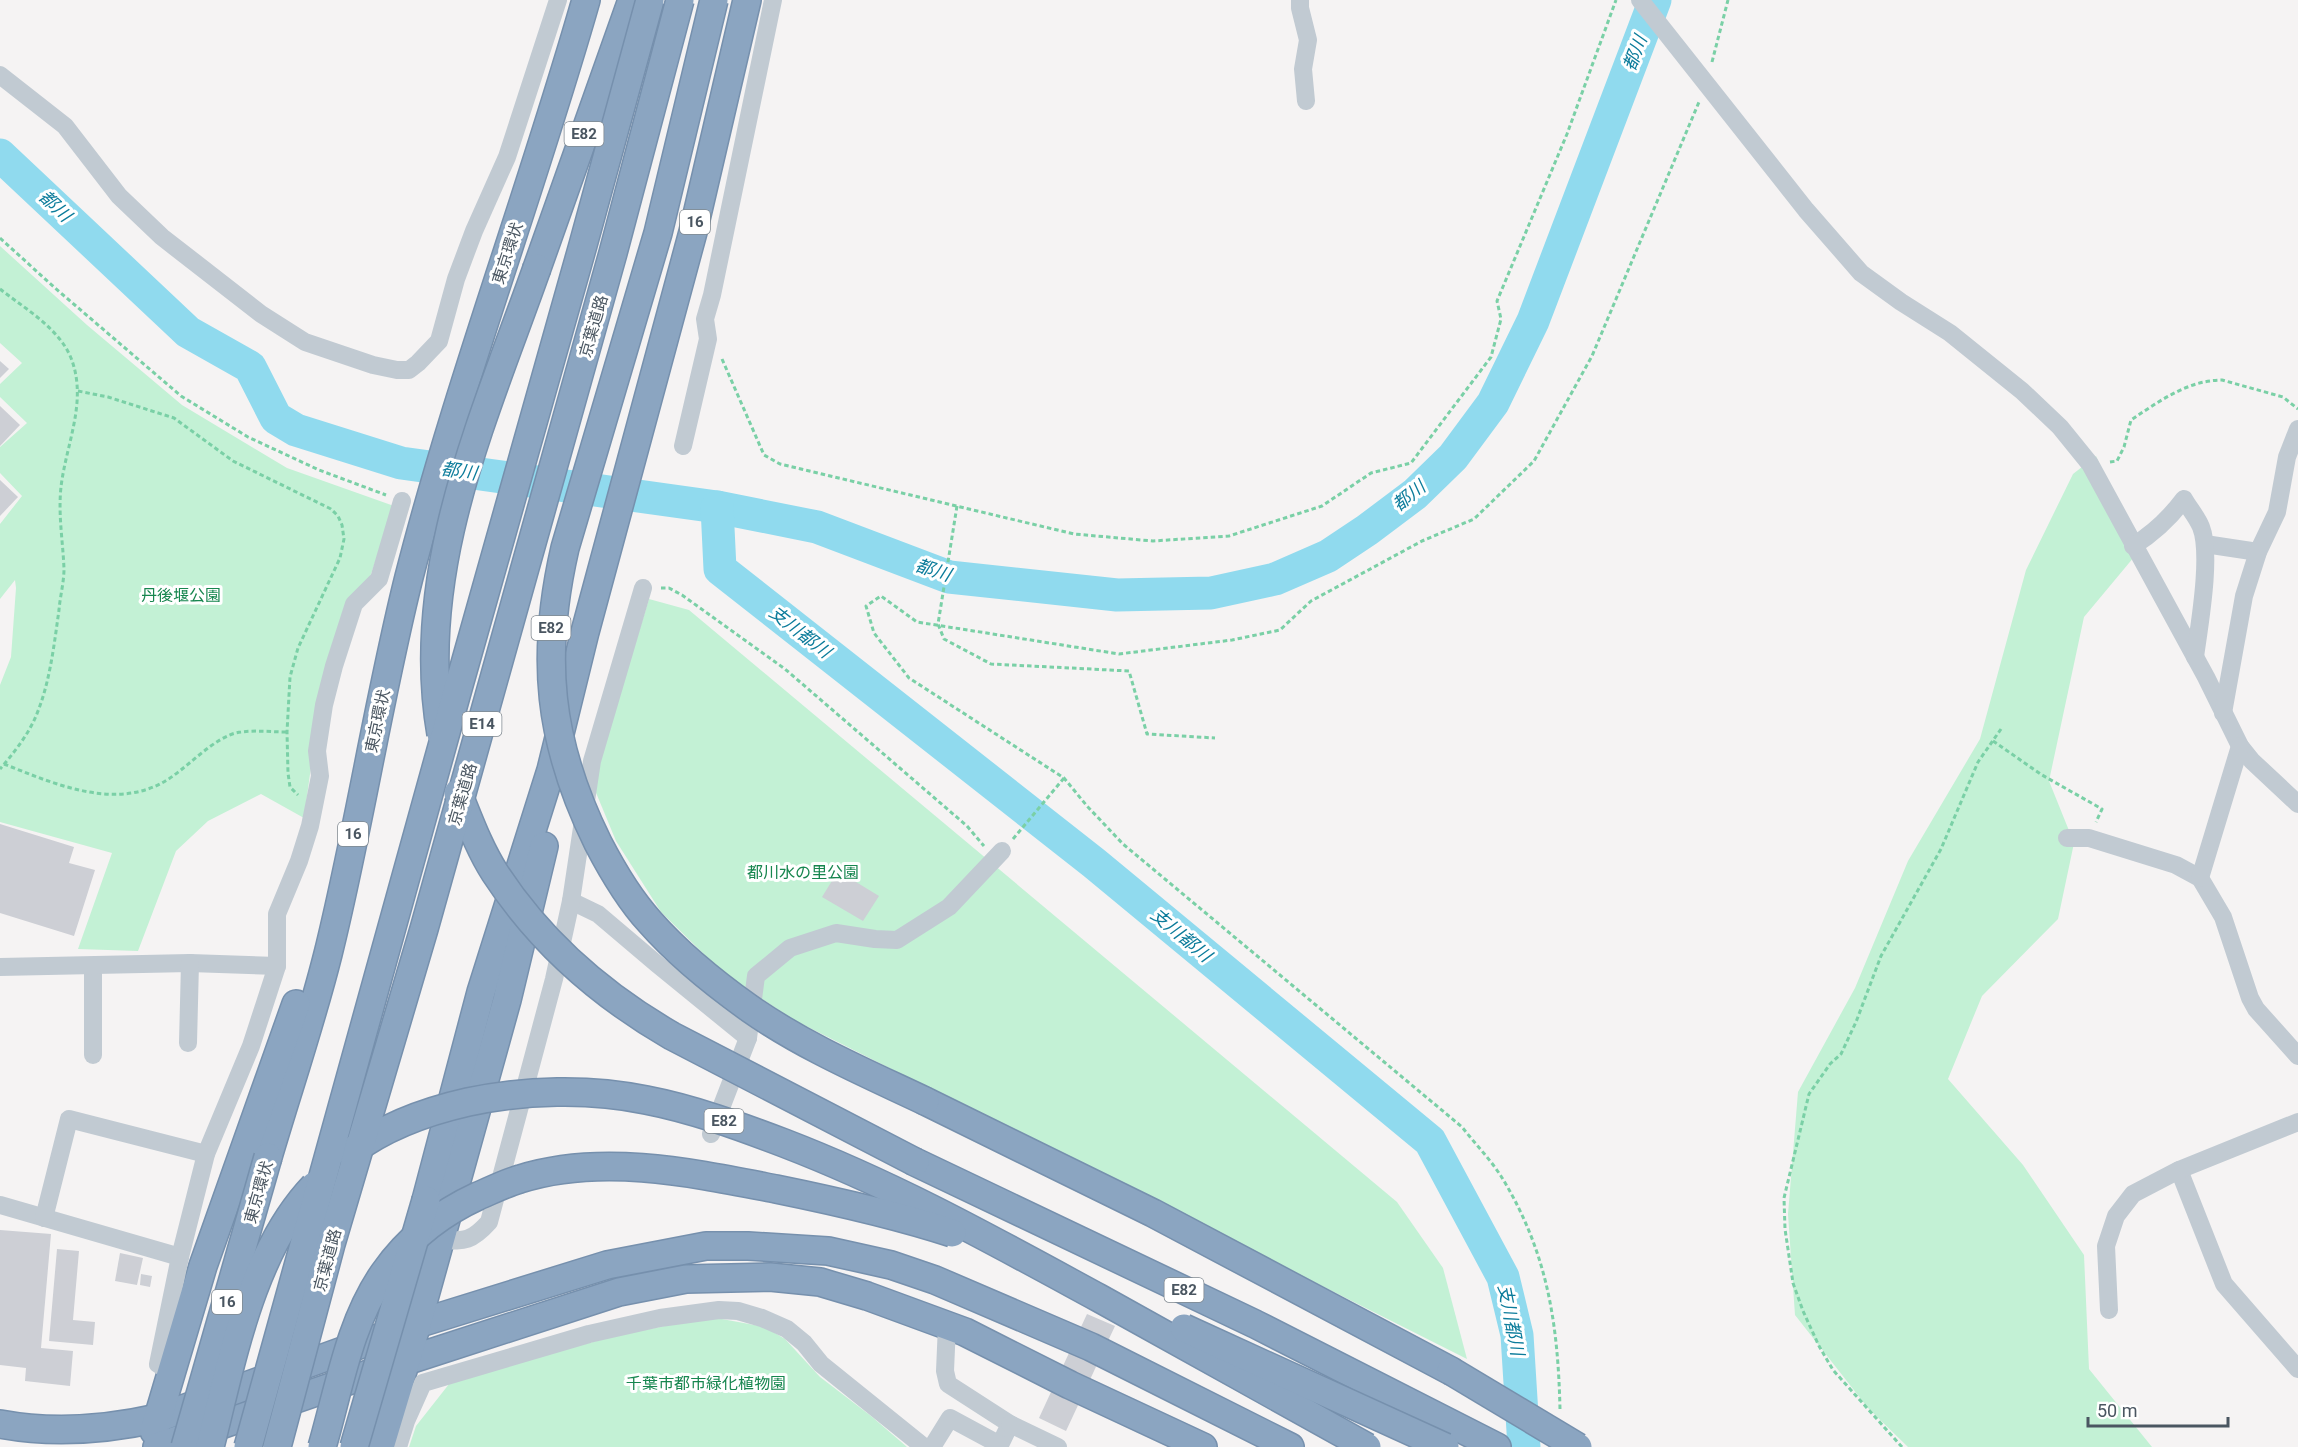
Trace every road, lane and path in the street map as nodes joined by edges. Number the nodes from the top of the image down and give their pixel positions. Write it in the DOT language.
graph roads {
  1 [pos="558,0"];
  2 [pos="586,0"];
  3 [pos="632,0"];
  4 [pos="650,0"];
  5 [pos="680,0"];
  6 [pos="714,0"];
  7 [pos="747,0"];
  8 [pos="773,0"];
  9 [pos="1300,0"];
  10 [pos="1616,0"];
  11 [pos="1640,0"];
  12 [pos="1728,0"];
  13 [pos="0,75"];
  14 [pos="1707,84"];
  15 [pos="1306,101"];
  16 [pos="0,238"];
  17 [pos="0,289"];
  18 [pos="719,351"];
  19 [pos="78,391"];
  20 [pos="2298,409"];
  21 [pos="2298,429"];
  22 [pos="683,446"];
  23 [pos="2090,464"];
  24 [pos="402,501"];
  25 [pos="957,506"];
  26 [pos="2205,544"];
  27 [pos="2133,546"];
  28 [pos="2258,552"];
  29 [pos="409,578"];
  30 [pos="643,588"];
  31 [pos="938,624"];
  32 [pos="2194,657"];
  33 [pos="2223,713"];
  34 [pos="2001,729"];
  35 [pos="287,732"];
  36 [pos="1215,738"];
  37 [pos="1993,741"];
  38 [pos="2240,746"];
  39 [pos="4,764"];
  40 [pos="0,769"];
  41 [pos="551,771"];
  42 [pos="1064,778"];
  43 [pos="315,803"];
  44 [pos="2298,804"];
  45 [pos="2067,838"];
  46 [pos="2089,838"];
  47 [pos="998,855"];
  48 [pos="2200,878"];
  49 [pos="571,901"];
  50 [pos="190,963"];
  51 [pos="93,966"];
  52 [pos="277,966"];
  53 [pos="0,967"];
  54 [pos="748,1038"];
  55 [pos="188,1043"];
  56 [pos="93,1055"];
  57 [pos="2298,1056"];
  58 [pos="2298,1122"];
  59 [pos="711,1134"];
  60 [pos="206,1154"];
  61 [pos="2179,1170"];
  62 [pos="0,1205"];
  63 [pos="44,1218"];
  64 [pos="439,1240"];
  65 [pos="180,1257"];
  66 [pos="2109,1310"];
  67 [pos="417,1324"];
  68 [pos="947,1325"];
  69 [pos="406,1361"];
  70 [pos="2298,1369"];
  71 [pos="170,1372"];
  72 [pos="423,1383"];
  73 [pos="1560,1413"];
  74 [pos="158,1418"];
  75 [pos="0,1424"];
  76 [pos="1010,1424"];
  77 [pos="1448,1435"];
  78 [pos="1188,1444"];
  79 [pos="1000,1446"];
  80 [pos="149,1447"];
  81 [pos="157,1447"];
  82 [pos="185,1447"];
  83 [pos="210,1447"];
  84 [pos="248,1447"];
  85 [pos="277,1447"];
  86 [pos="322,1447"];
  87 [pos="354,1447"];
  88 [pos="380,1447"];
  89 [pos="398,1447"];
  90 [pos="924,1447"];
  91 [pos="932,1447"];
  92 [pos="1058,1447"];
  93 [pos="1290,1447"];
  94 [pos="1367,1447"];
  95 [pos="1497,1447"];
  96 [pos="1578,1447"];
  97 [pos="1902,1447"];
  1 -- 13 [label="street"];
  2 -- 29 [label="highway, 東京環状 / 16"];
  3 -- 77 [label="highway, E82, bridge"];
  4 -- 84 [label="highway, 京葉道路 / E14, bridge"];
  5 -- 85 [label="highway, 京葉道路 / E14, bridge"];
  6 -- 96 [label="highway, E82, bridge"];
  7 -- 41 [label="highway, 16"];
  8 -- 22 [label="street"];
  9 -- 15 [label="street"];
  10 -- 25 [label="path"];
  11 -- 14 [label="street"];
  12 -- 14 [label="path"];
  14 -- 23 [label="street"];
  14 -- 31 [label="path"];
  16 -- 24 [label="path"];
  17 -- 19 [label="path"];
  18 -- 25 [label="path"];
  19 -- 35 [label="path"];
  19 -- 39 [label="path"];
  20 -- 23 [label="path"];
  21 -- 28 [label="street"];
  23 -- 27 [label="street"];
  24 -- 43 [label="street"];
  25 -- 31 [label="path"];
  26 -- 27 [label="street"];
  26 -- 28 [label="street"];
  26 -- 32 [label="street"];
  27 -- 32 [label="street"];
  28 -- 33 [label="street"];
  29 -- 71 [label="highway"];
  29 -- 82 [label="highway, 東京環状 / 16, bridge"];
  30 -- 47 [label="path"];
  30 -- 49 [label="street"];
  31 -- 36 [label="path"];
  31 -- 42 [label="path"];
  32 -- 33 [label="street"];
  33 -- 38 [label="street"];
  34 -- 37 [label="path"];
  35 -- 39 [label="path"];
  35 -- 43 [label="path"];
  37 -- 46 [label="path"];
  37 -- 97 [label="path"];
  38 -- 44 [label="street"];
  38 -- 48 [label="street"];
  39 -- 40 [label="path"];
  41 -- 64 [label="highway"];
  41 -- 87 [label="highway, 16, bridge"];
  42 -- 47 [label="path"];
  42 -- 73 [label="path"];
  43 -- 52 [label="street"];
  45 -- 46 [label="street"];
  46 -- 48 [label="street"];
  47 -- 54 [label="street"];
  48 -- 57 [label="street"];
  49 -- 54 [label="street"];
  49 -- 64 [label="street"];
  50 -- 51 [label="street"];
  50 -- 52 [label="street"];
  50 -- 55 [label="street"];
  51 -- 53 [label="street"];
  51 -- 56 [label="street"];
  52 -- 60 [label="street"];
  54 -- 59 [label="street"];
  58 -- 61 [label="street"];
  60 -- 63 [label="street"];
  60 -- 65 [label="street"];
  61 -- 66 [label="street"];
  61 -- 70 [label="street"];
  62 -- 63 [label="street"];
  63 -- 65 [label="street"];
  64 -- 67 [label="highway"];
  65 -- 71 [label="street"];
  67 -- 69 [label="highway"];
  67 -- 74 [label="highway"];
  67 -- 93 [label="highway"];
  68 -- 69 [label="highway"];
  68 -- 76 [label="street"];
  68 -- 78 [label="highway"];
  69 -- 72 [label="street"];
  69 -- 81 [label="highway"];
  69 -- 88 [label="highway"];
  71 -- 74 [label="highway"];
  72 -- 89 [label="street"];
  72 -- 90 [label="street"];
  74 -- 75 [label="highway"];
  74 -- 80 [label="highway"];
  76 -- 79 [label="street"];
  76 -- 92 [label="street"];
  77 -- 86 [label="highway, E82, bridge"];
  77 -- 95 [label="highway, E82"];
  79 -- 91 [label="street"];
  83 -- 94 [label="highway, E82, bridge"];
}
